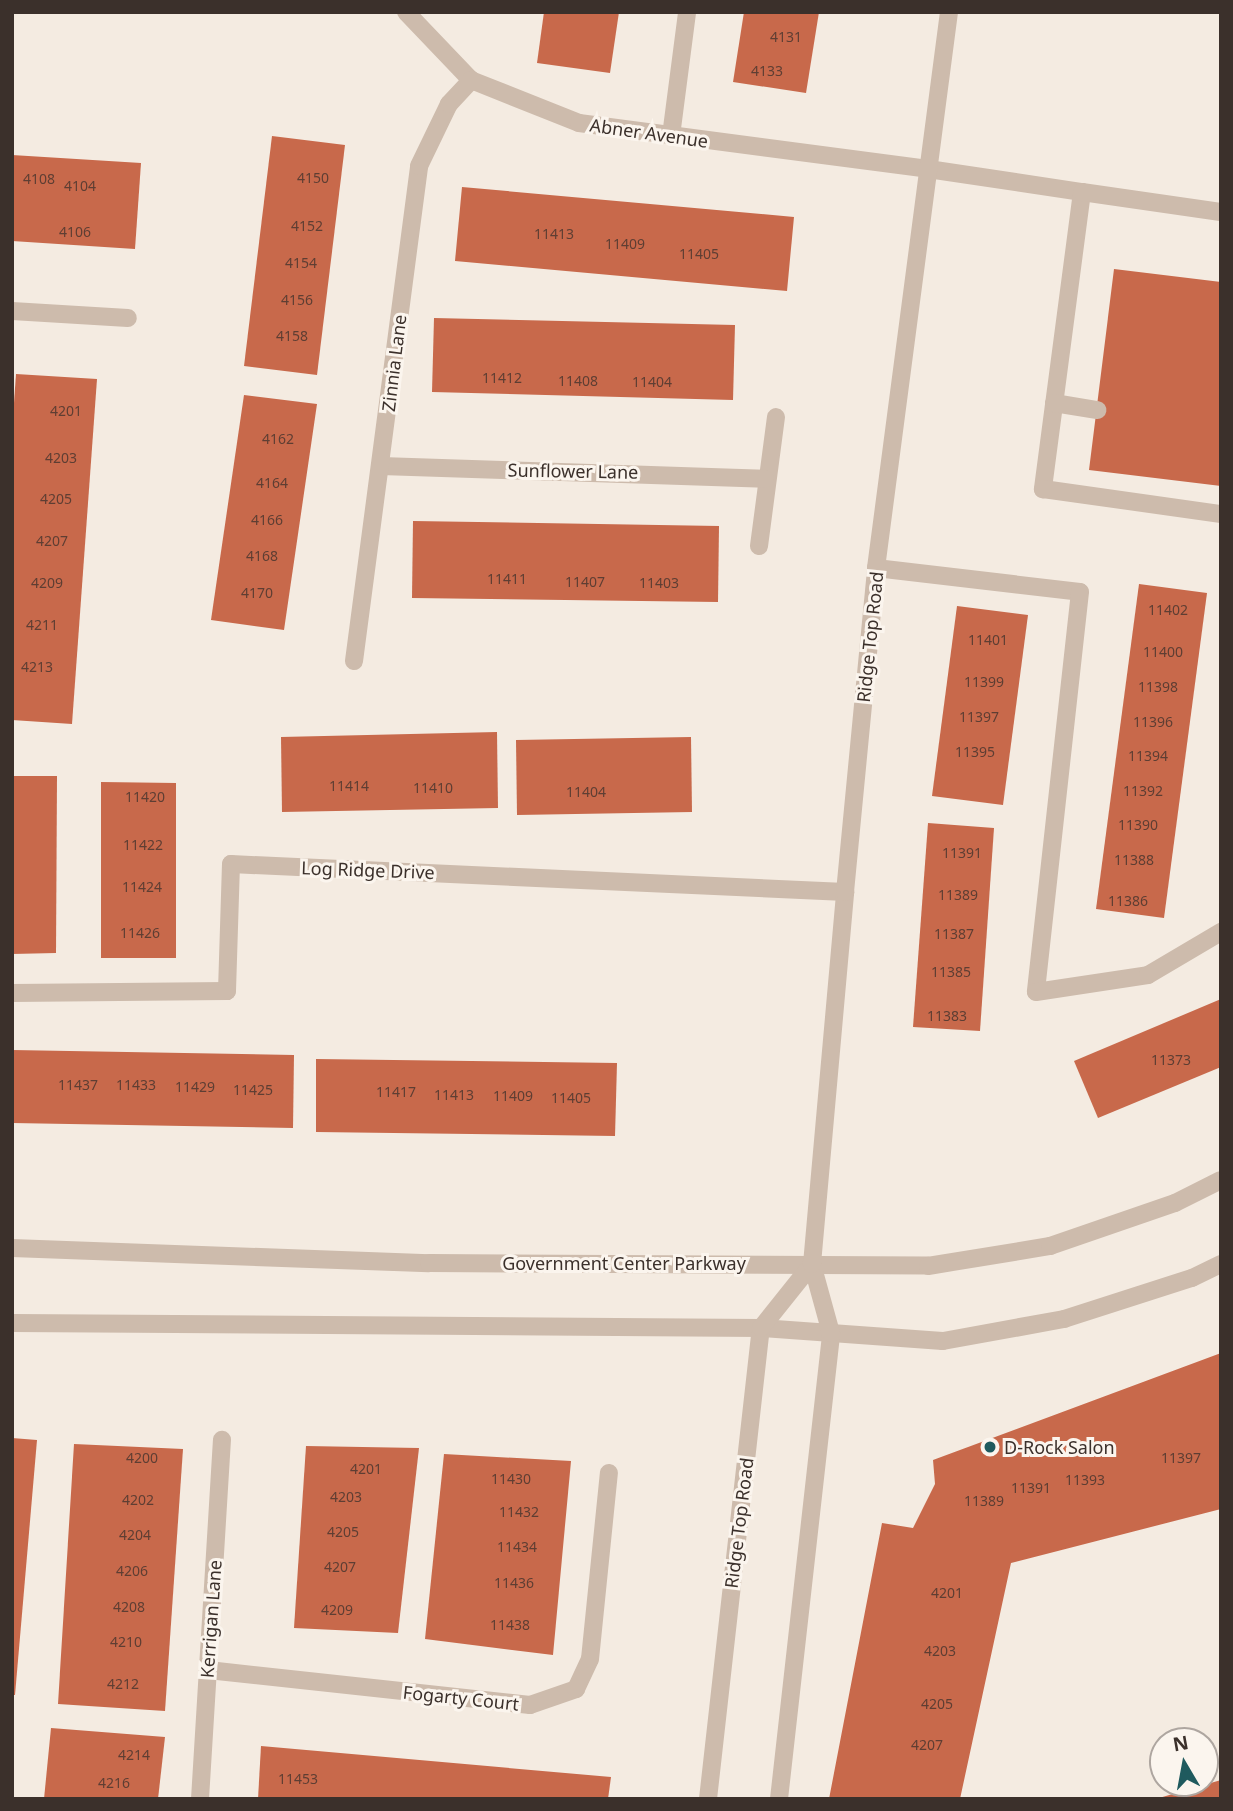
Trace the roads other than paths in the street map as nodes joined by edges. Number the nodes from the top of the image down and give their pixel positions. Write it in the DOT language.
graph roads {
  1 [pos="406,12"];
  2 [pos="687,12"];
  3 [pos="949,12"];
  4 [pos="471,80"];
  5 [pos="671,136"];
  6 [pos="928,169"];
  7 [pos="1082,192"];
  8 [pos="1221,212"];
  9 [pos="12,311"];
  10 [pos="128,318"];
  11 [pos="1054,403"];
  12 [pos="1097,410"];
  13 [pos="776,417"];
  14 [pos="381,466"];
  15 [pos="765,479"];
  16 [pos="1221,514"];
  17 [pos="759,545"];
  18 [pos="876,568"];
  19 [pos="354,662"];
  20 [pos="845,892"];
  21 [pos="1221,932"];
  22 [pos="12,993"];
  23 [pos="1221,1180"];
  24 [pos="12,1248"];
  25 [pos="812,1264"];
  26 [pos="1221,1264"];
  27 [pos="12,1323"];
  28 [pos="761,1328"];
  29 [pos="831,1333"];
  30 [pos="222,1440"];
  31 [pos="609,1473"];
  32 [pos="208,1670"];
  33 [pos="200,1799"];
  34 [pos="708,1799"];
  35 [pos="779,1799"];
  1 -- 4 [label="street, Abner Avenue"];
  2 -- 5 [label="street"];
  3 -- 6 [label="street, Ridge Top Road"];
  4 -- 5 [label="street, Abner Avenue"];
  4 -- 14 [label="street, Zinnia Lane"];
  5 -- 6 [label="street, Abner Avenue"];
  6 -- 7 [label="street, Abner Avenue"];
  6 -- 18 [label="street, Ridge Top Road"];
  7 -- 8 [label="street, Abner Avenue"];
  7 -- 11 [label="street"];
  9 -- 10 [label="street"];
  11 -- 12 [label="street"];
  11 -- 16 [label="street"];
  13 -- 15 [label="street"];
  14 -- 15 [label="street, Sunflower Lane"];
  14 -- 19 [label="street, Zinnia Lane"];
  15 -- 17 [label="street"];
  18 -- 20 [label="street, Ridge Top Road"];
  18 -- 21 [label="street"];
  20 -- 22 [label="street, Log Ridge Drive"];
  20 -- 25 [label="street, Ridge Top Road"];
  23 -- 25 [label="street, Government Center Parkway"];
  24 -- 25 [label="street, Government Center Parkway"];
  25 -- 28 [label="street"];
  25 -- 29 [label="street, Ridge Top Road"];
  26 -- 29 [label="street"];
  27 -- 28 [label="street"];
  28 -- 29 [label="street"];
  28 -- 34 [label="street, Ridge Top Road"];
  29 -- 35 [label="street, Ridge Top Road"];
  30 -- 32 [label="street, Kerrigan Lane"];
  31 -- 32 [label="street, Fogarty Court"];
  32 -- 33 [label="street, Kerrigan Lane"];
}
